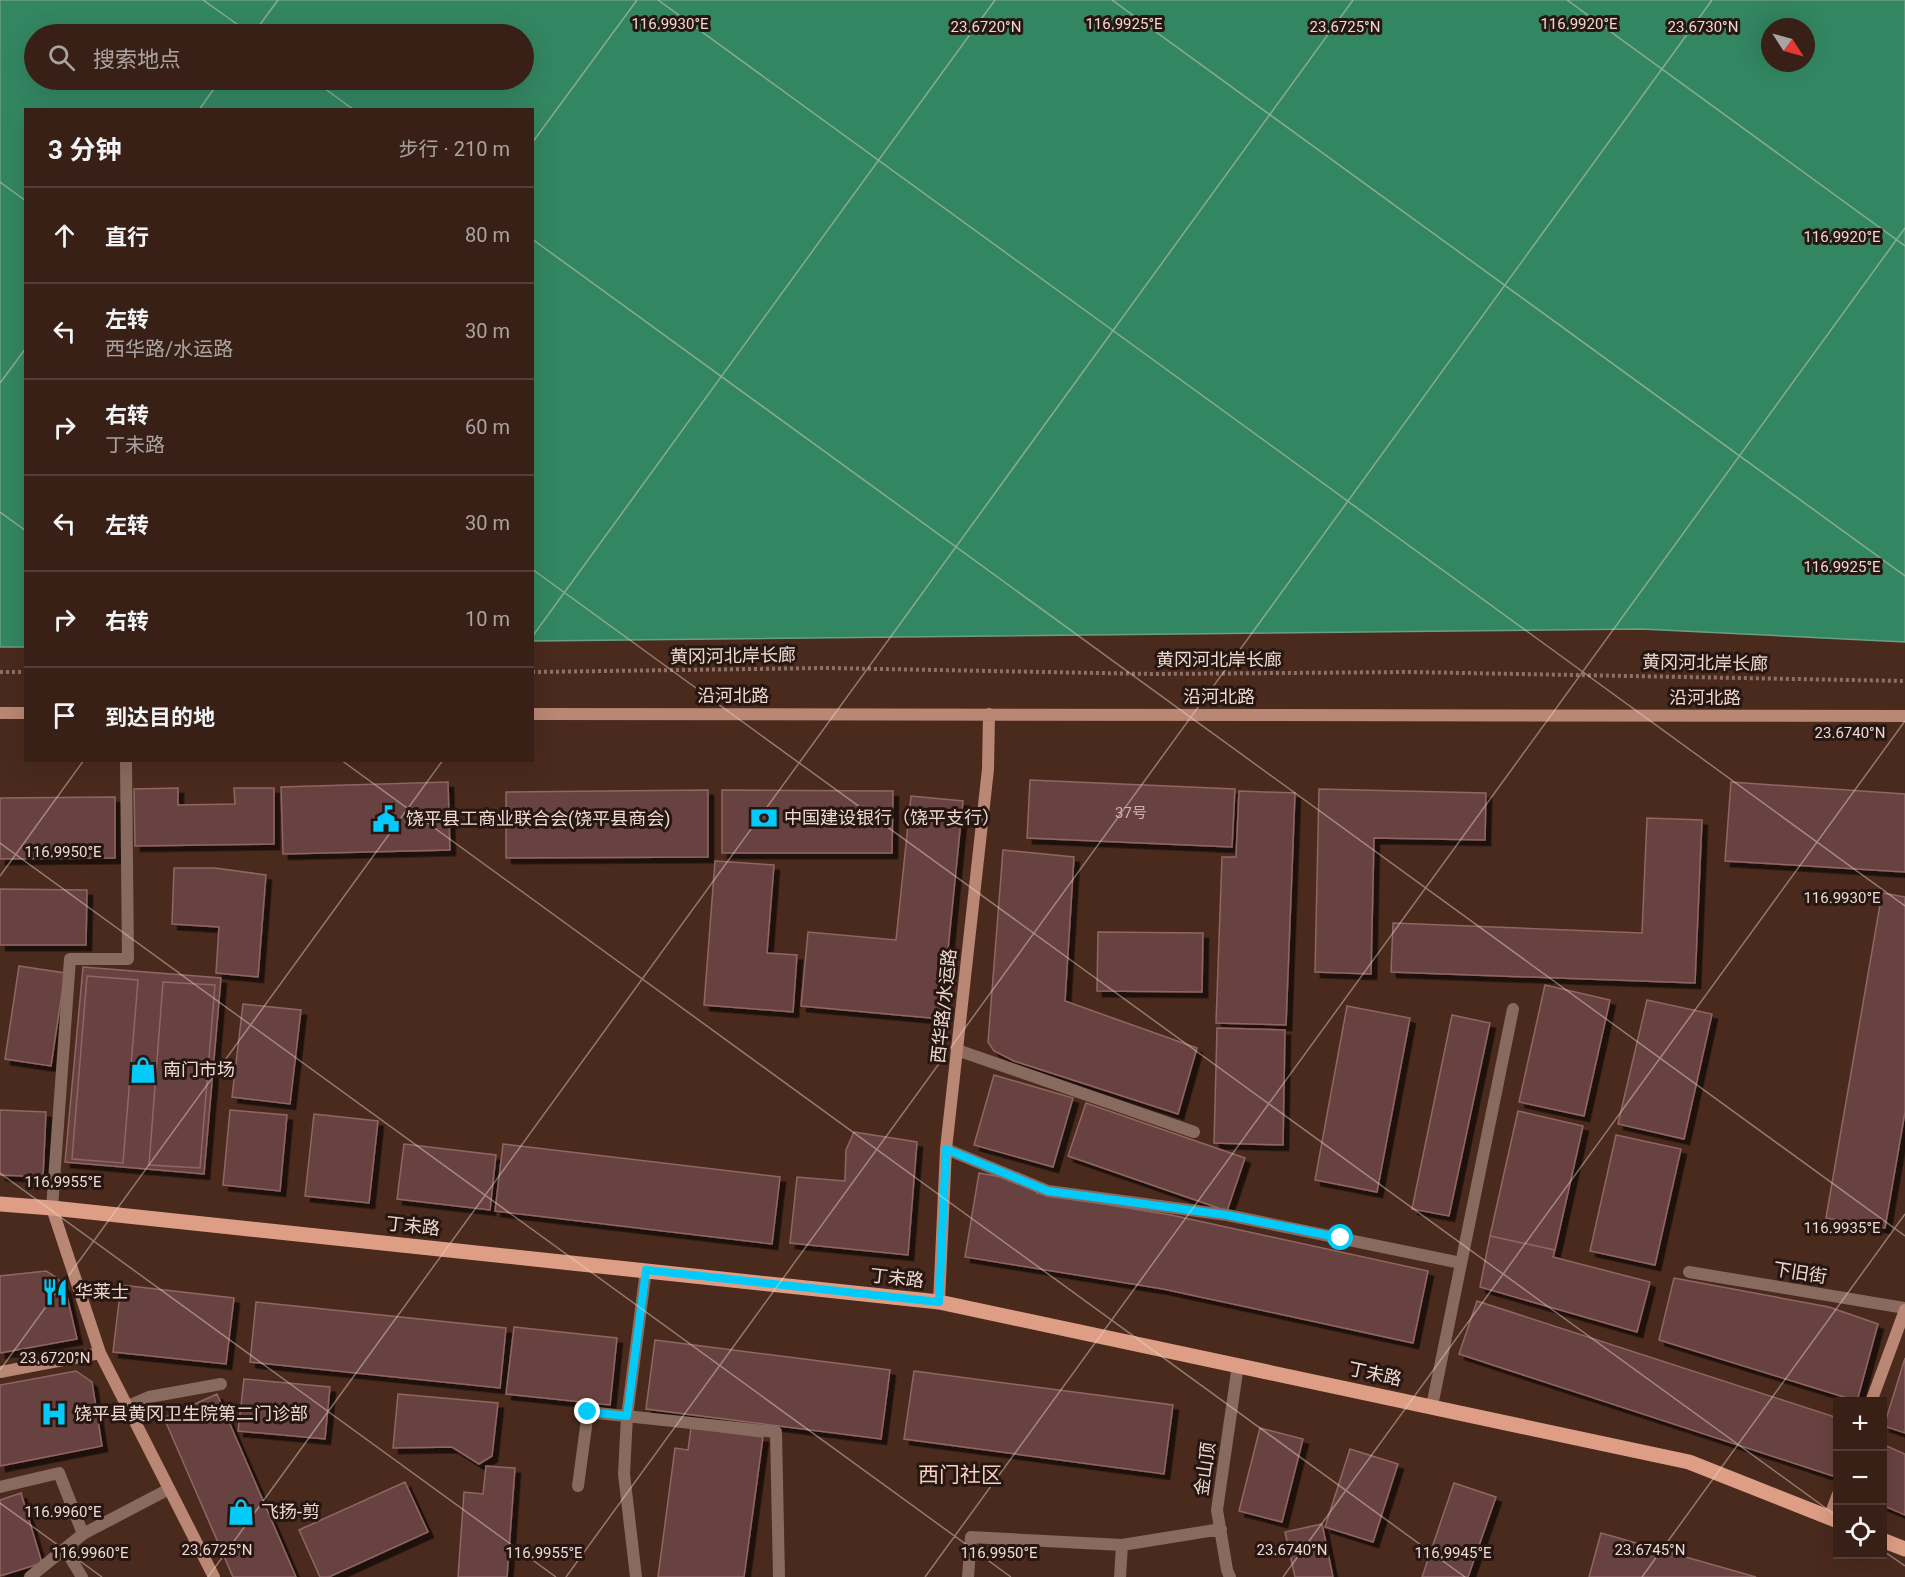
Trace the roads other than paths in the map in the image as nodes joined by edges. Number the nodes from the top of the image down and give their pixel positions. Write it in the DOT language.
graph roads {
  1 [pos="0,713"];
  2 [pos="24,713"];
  3 [pos="534,714"];
  4 [pos="989,714"];
  5 [pos="1905,716"];
  6 [pos="126,762"];
  7 [pos="1513,1009"];
  8 [pos="957,1050"];
  9 [pos="1194,1132"];
  10 [pos="946,1149"];
  11 [pos="0,1204"];
  12 [pos="52,1208"];
  13 [pos="1461,1263"];
  14 [pos="646,1270"];
  15 [pos="1689,1272"];
  16 [pos="939,1302"];
  17 [pos="1905,1309"];
  18 [pos="100,1353"];
  19 [pos="1238,1365"];
  20 [pos="0,1372"];
  21 [pos="221,1384"];
  22 [pos="1872,1397"];
  23 [pos="128,1406"];
  24 [pos="1432,1406"];
  25 [pos="627,1416"];
  26 [pos="0,1486"];
  27 [pos="578,1486"];
  28 [pos="169,1489"];
  29 [pos="1833,1519"];
  30 [pos="1221,1529"];
  31 [pos="83,1534"];
  32 [pos="1887,1542"];
  33 [pos="1122,1545"];
  34 [pos="65,1549"];
  35 [pos="1905,1549"];
  36 [pos="30,1577"];
  37 [pos="82,1577"];
  38 [pos="214,1577"];
  39 [pos="636,1577"];
  40 [pos="779,1577"];
  41 [pos="968,1577"];
  42 [pos="1120,1577"];
  43 [pos="1230,1577"];
  1 -- 2 [label="street"];
  3 -- 4 [label="street, 沿河北路"];
  4 -- 5 [label="street, 沿河北路"];
  4 -- 8 [label="street, 西华路/水运路"];
  6 -- 12 [label="street"];
  7 -- 13 [label="street"];
  8 -- 9 [label="street"];
  8 -- 10 [label="street, 西华路/水运路"];
  10 -- 13 [label="street"];
  10 -- 16 [label="street, 西华路/水运路"];
  11 -- 12 [label="main road, 丁未路"];
  12 -- 14 [label="main road, 丁未路"];
  12 -- 18 [label="street"];
  13 -- 24 [label="street"];
  14 -- 16 [label="main road, 丁未路"];
  14 -- 25 [label="street"];
  15 -- 17 [label="street, 下旧街"];
  16 -- 19 [label="main road, 丁未路"];
  17 -- 22 [label="street"];
  18 -- 20 [label="street"];
  18 -- 23 [label="street"];
  19 -- 24 [label="main road, 丁未路"];
  19 -- 30 [label="street, 金山顶"];
  21 -- 23 [label="street"];
  23 -- 28 [label="street"];
  24 -- 29 [label="main road, 丁未路"];
  25 -- 27 [label="street"];
  25 -- 39 [label="street"];
  25 -- 40 [label="street"];
  26 -- 31 [label="street"];
  28 -- 31 [label="street"];
  28 -- 38 [label="street"];
  30 -- 33 [label="street"];
  30 -- 43 [label="street, 金山顶"];
  31 -- 34 [label="street"];
  32 -- 35 [label="main road"];
  33 -- 41 [label="street"];
  33 -- 42 [label="street"];
  34 -- 36 [label="street"];
  34 -- 37 [label="street"];
}
